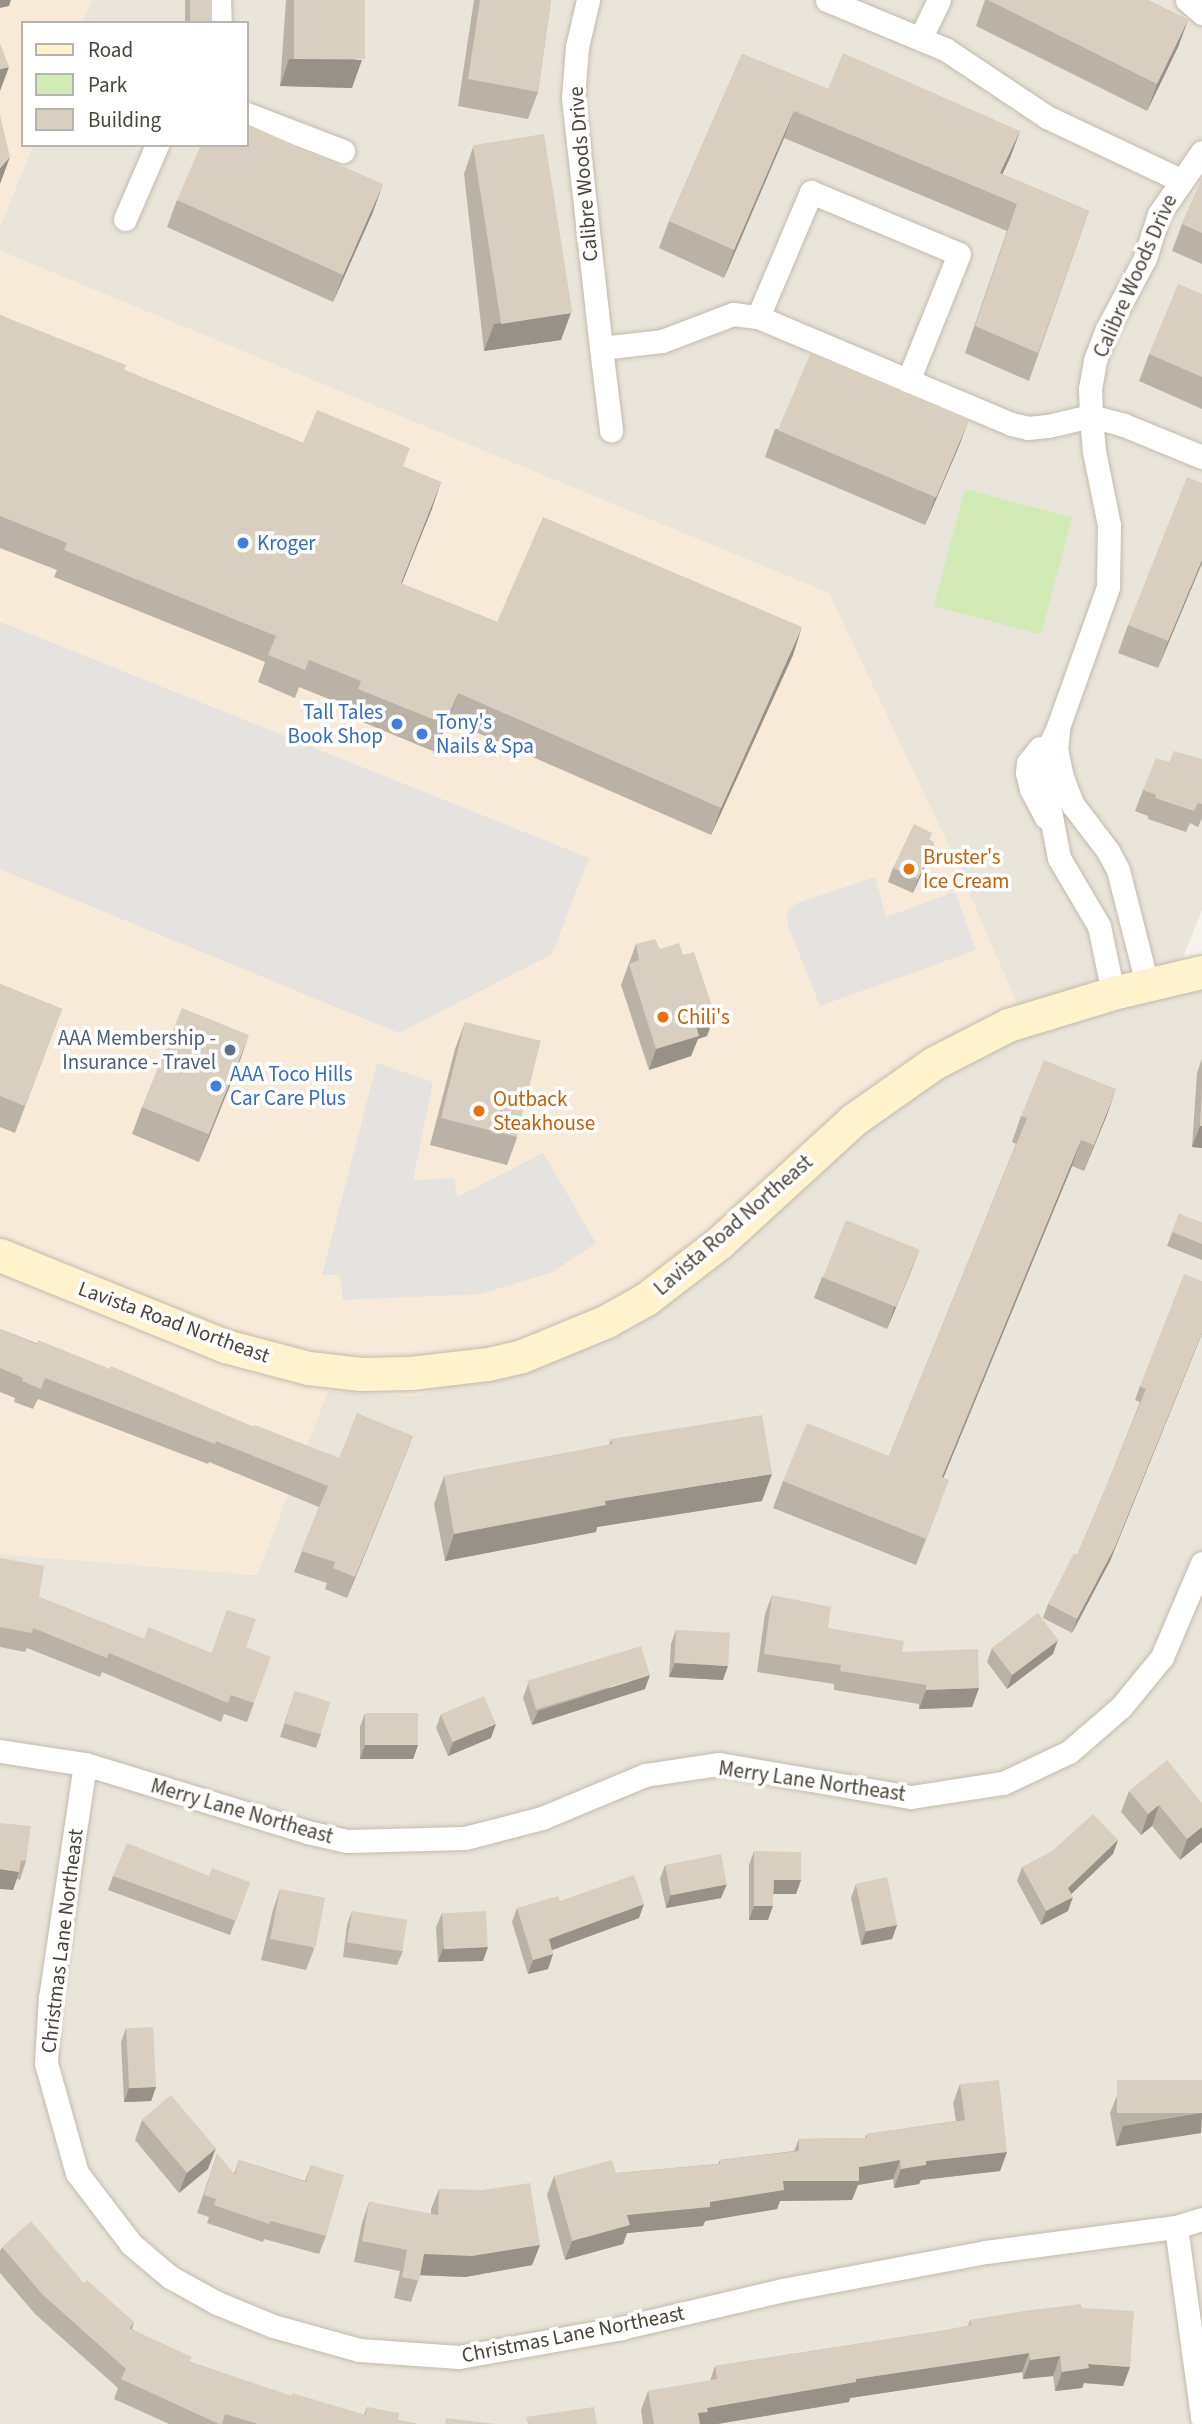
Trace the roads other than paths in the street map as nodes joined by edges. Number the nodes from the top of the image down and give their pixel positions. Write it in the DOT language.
graph roads {
  1 [pos="219,0"];
  2 [pos="588,0"];
  3 [pos="827,0"];
  4 [pos="939,0"];
  5 [pos="1187,0"];
  6 [pos="1202,13"];
  7 [pos="220,21"];
  8 [pos="921,37"];
  9 [pos="248,114"];
  10 [pos="156,147"];
  11 [pos="343,151"];
  12 [pos="1201,155"];
  13 [pos="1180,180"];
  14 [pos="125,219"];
  15 [pos="758,317"];
  16 [pos="601,348"];
  17 [pos="908,381"];
  18 [pos="1091,416"];
  19 [pos="611,430"];
  20 [pos="1202,457"];
  21 [pos="1058,727"];
  22 [pos="1202,972"];
  23 [pos="1147,984"];
  24 [pos="1114,993"];
  25 [pos="0,1255"];
  26 [pos="1202,1563"];
  27 [pos="0,1751"];
  28 [pos="85,1764"];
  29 [pos="1202,2219"];
  30 [pos="1176,2227"];
  31 [pos="1202,2417"];
  1 -- 7 [label="street"];
  2 -- 16 [label="street, Calibre Woods Drive"];
  3 -- 8 [label="street, Calibre Woods Drive"];
  4 -- 8 [label="street"];
  5 -- 6 [label="street"];
  8 -- 13 [label="street, Calibre Woods Drive"];
  9 -- 11 [label="street"];
  10 -- 14 [label="street"];
  12 -- 13 [label="street, Calibre Woods Drive"];
  13 -- 18 [label="street, Calibre Woods Drive"];
  15 -- 16 [label="street"];
  15 -- 17 [label="street"];
  15 -- 17 [label="street"];
  16 -- 19 [label="street, Calibre Woods Drive"];
  17 -- 18 [label="street"];
  18 -- 20 [label="street"];
  18 -- 21 [label="street, Calibre Woods Drive"];
  21 -- 23 [label="street, Calibre Woods Drive"];
  21 -- 24 [label="street, Calibre Woods Drive"];
  22 -- 23 [label="main road, Lavista Road Northeast"];
  23 -- 24 [label="main road, Lavista Road Northeast"];
  24 -- 25 [label="main road, Lavista Road Northeast"];
  26 -- 28 [label="street, Merry Lane Northeast"];
  27 -- 28 [label="street, Merry Lane Northeast"];
  28 -- 30 [label="street, Christmas Lane Northeast"];
  29 -- 30 [label="street, Christmas Lane Northeast"];
  30 -- 31 [label="street"];
}
